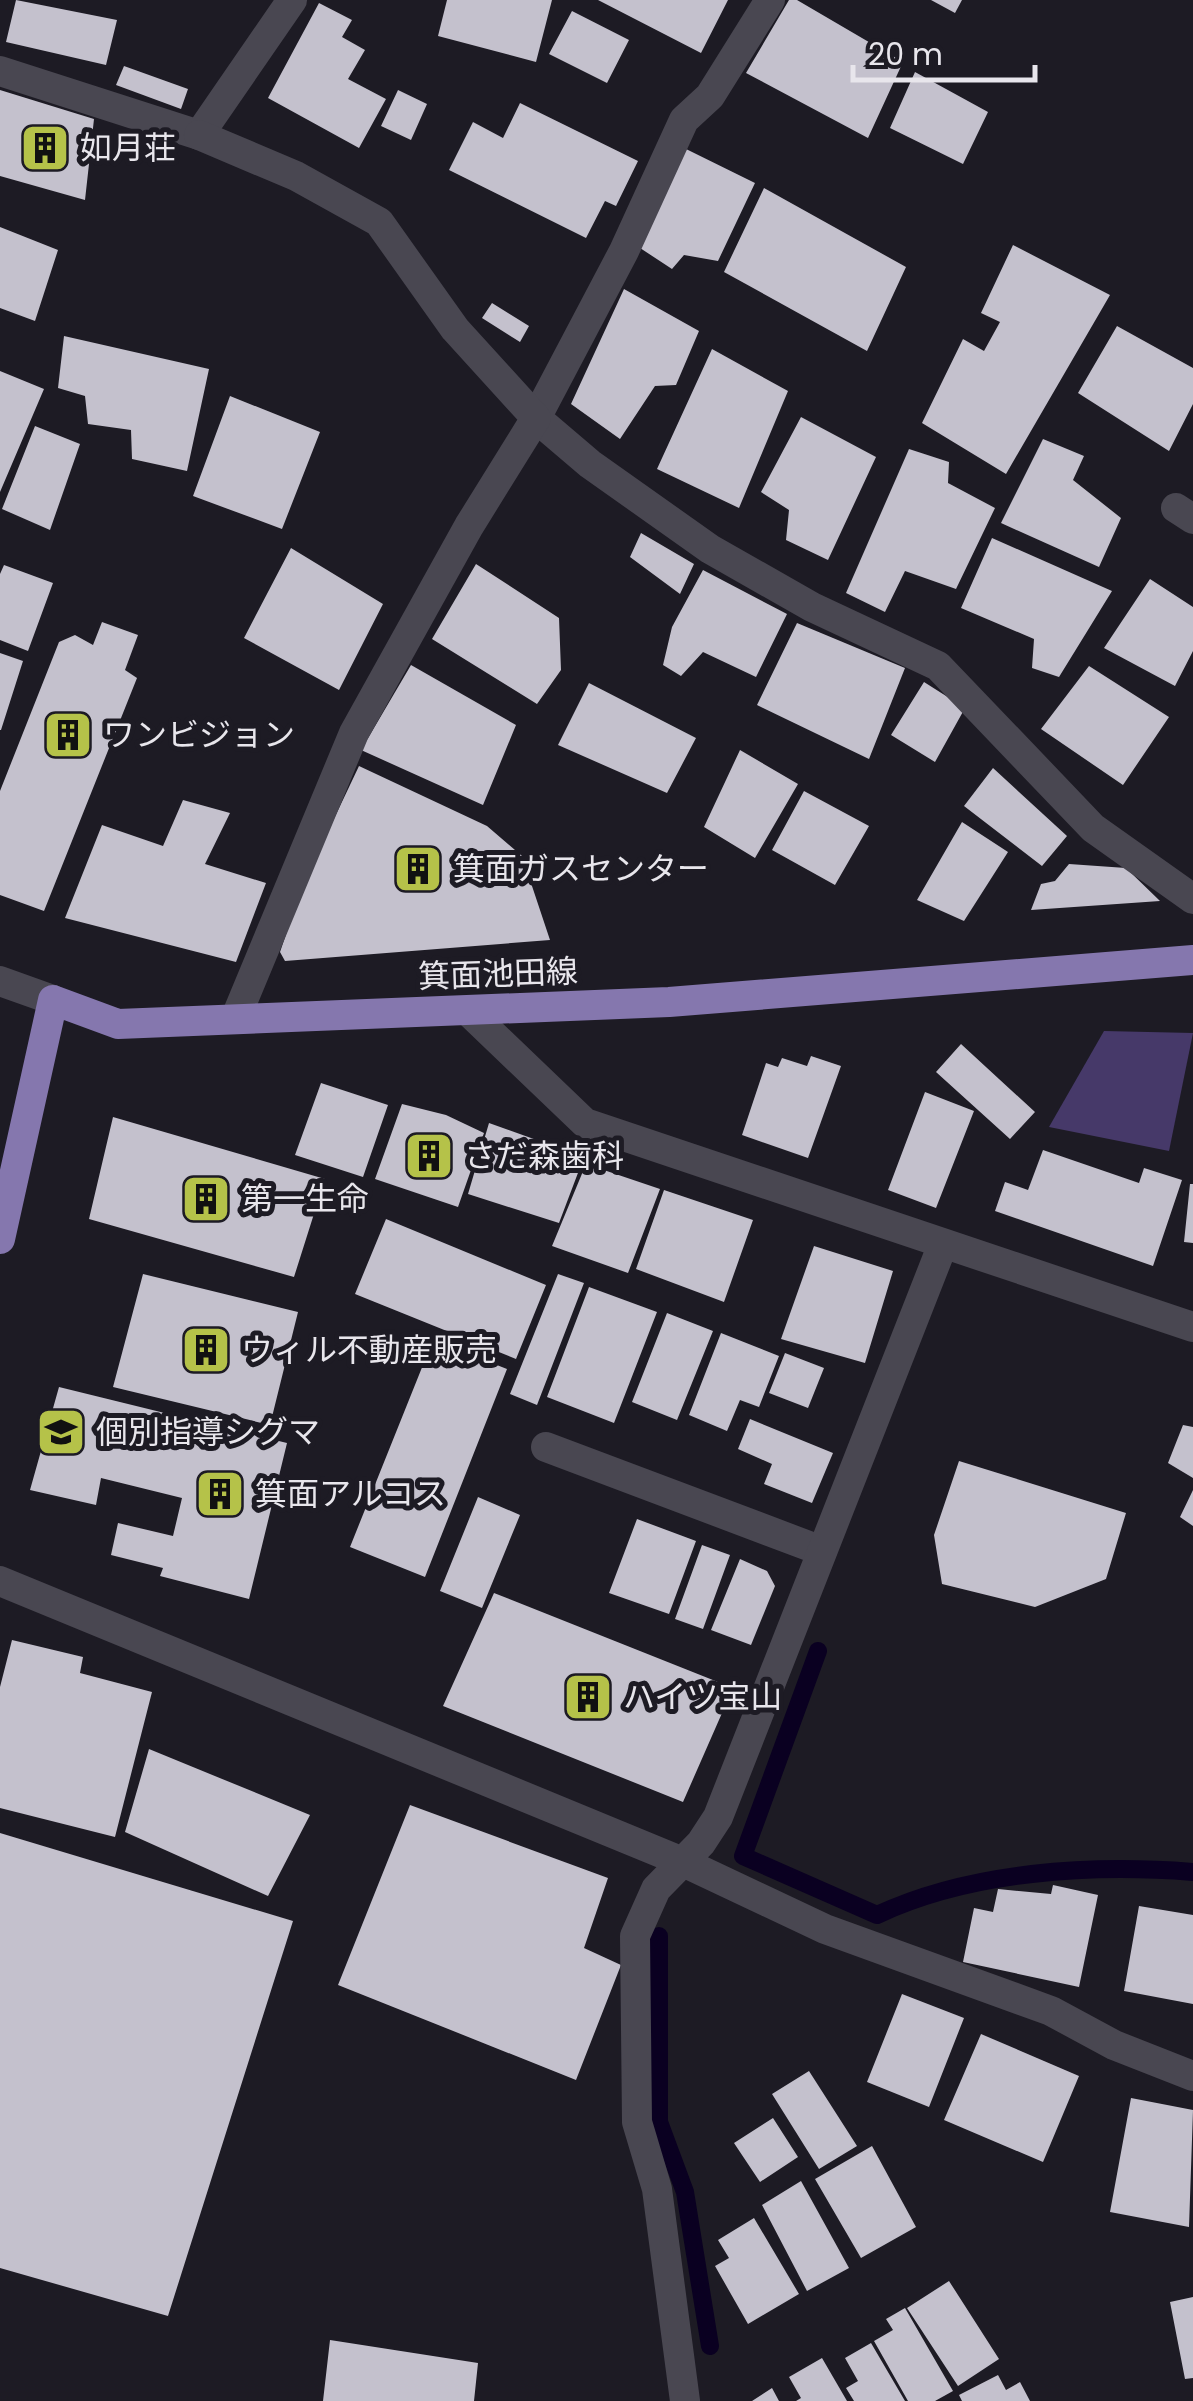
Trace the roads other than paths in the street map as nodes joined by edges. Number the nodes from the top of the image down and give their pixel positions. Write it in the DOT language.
graph roads {
  1 [pos="292,0"];
  2 [pos="770,0"];
  3 [pos="0,71"];
  4 [pos="198,135"];
  5 [pos="536,418"];
  6 [pos="1193,898"];
  7 [pos="1193,960"];
  8 [pos="0,981"];
  9 [pos="53,1000"];
  10 [pos="468,1011"];
  11 [pos="236,1017"];
  12 [pos="0,1239"];
  13 [pos="942,1244"];
  14 [pos="1193,1327"];
  15 [pos="546,1447"];
  16 [pos="822,1551"];
  17 [pos="0,1581"];
  18 [pos="682,1862"];
  19 [pos="1193,2076"];
  20 [pos="685,2401"];
  1 -- 4 [label="street"];
  2 -- 5 [label="street"];
  3 -- 4 [label="street"];
  4 -- 5 [label="street"];
  5 -- 6 [label="street"];
  5 -- 11 [label="street"];
  7 -- 10 [label="main road, 箕面池田線"];
  8 -- 9 [label="street"];
  9 -- 11 [label="main road, 箕面池田線"];
  9 -- 12 [label="main road"];
  10 -- 11 [label="main road, 箕面池田線"];
  10 -- 13 [label="street"];
  13 -- 14 [label="street"];
  13 -- 16 [label="street"];
  15 -- 16 [label="street"];
  16 -- 18 [label="street"];
  17 -- 18 [label="street"];
  18 -- 19 [label="street"];
  18 -- 20 [label="street"];
}
